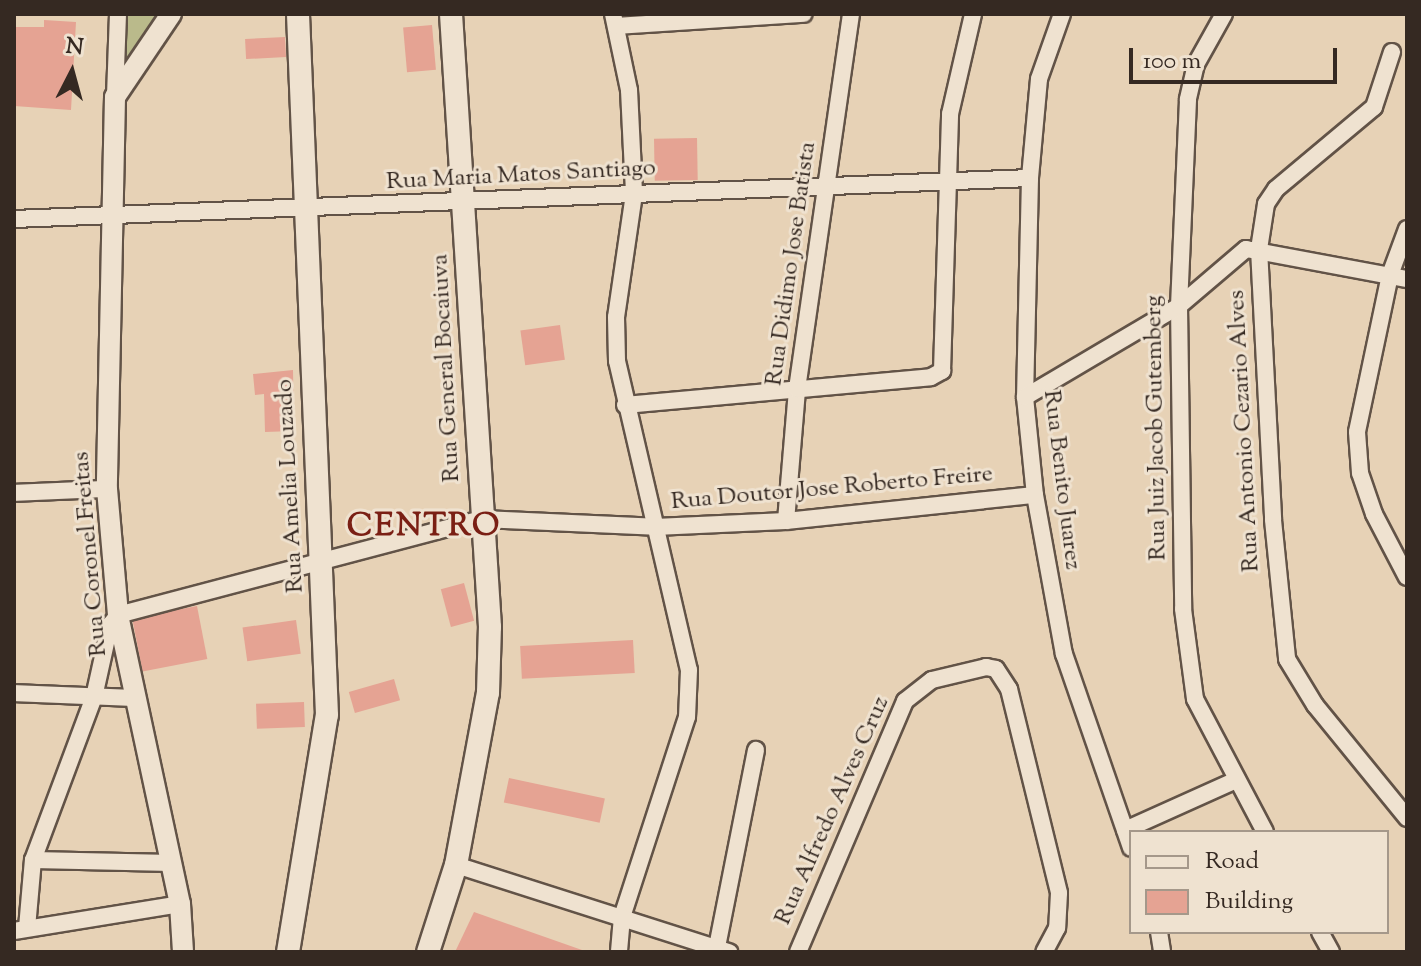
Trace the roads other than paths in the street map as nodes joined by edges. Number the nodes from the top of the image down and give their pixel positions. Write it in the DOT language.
graph roads {
  1 [pos="118,14"];
  2 [pos="171,14"];
  3 [pos="298,14"];
  4 [pos="451,14"];
  5 [pos="804,14"];
  6 [pos="851,14"];
  7 [pos="973,14"];
  8 [pos="1062,14"];
  9 [pos="1224,14"];
  10 [pos="615,20"];
  11 [pos="1392,52"];
  12 [pos="115,97"];
  13 [pos="1030,178"];
  14 [pos="948,180"];
  15 [pos="828,184"];
  16 [pos="634,194"];
  17 [pos="463,203"];
  18 [pos="305,211"];
  19 [pos="110,218"];
  20 [pos="14,219"];
  21 [pos="1407,229"];
  22 [pos="1259,249"];
  23 [pos="1399,277"];
  24 [pos="1179,306"];
  25 [pos="797,389"];
  26 [pos="1025,397"];
  27 [pos="625,405"];
  28 [pos="107,489"];
  29 [pos="14,493"];
  30 [pos="1035,495"];
  31 [pos="482,519"];
  32 [pos="786,521"];
  33 [pos="655,527"];
  34 [pos="321,558"];
  35 [pos="1407,577"];
  36 [pos="118,615"];
  37 [pos="14,693"];
  38 [pos="94,697"];
  39 [pos="132,698"];
  40 [pos="756,750"];
  41 [pos="1236,780"];
  42 [pos="1407,818"];
  43 [pos="1125,830"];
  44 [pos="1264,830"];
  45 [pos="1129,842"];
  46 [pos="33,860"];
  47 [pos="172,863"];
  48 [pos="456,865"];
  49 [pos="180,904"];
  50 [pos="622,917"];
  51 [pos="20,930"];
  52 [pos="1321,934"];
  53 [pos="723,950"];
  54 [pos="183,952"];
  55 [pos="288,952"];
  56 [pos="428,952"];
  57 [pos="619,952"];
  58 [pos="798,952"];
  59 [pos="1044,952"];
  60 [pos="1331,952"];
  1 -- 12 [label="street, Rua Coronel Freitas"];
  2 -- 12 [label="street"];
  3 -- 18 [label="main road, Rua Amelia Louzado"];
  4 -- 17 [label="main road, Rua General Bocaiuva"];
  5 -- 10 [label="street"];
  6 -- 15 [label="street, Rua Didimo Jose Batista"];
  7 -- 14 [label="street"];
  8 -- 13 [label="street, Rua Benito Juarez"];
  9 -- 24 [label="street, Rua Juiz Jacob Gutemberg"];
  10 -- 16 [label="street"];
  11 -- 22 [label="street, Rua Antonio Cezario Alves"];
  12 -- 19 [label="street, Rua Coronel Freitas"];
  13 -- 14 [label="street, Rua Maria Matos Santiago"];
  13 -- 26 [label="street, Rua Benito Juarez"];
  14 -- 15 [label="street, Rua Maria Matos Santiago"];
  14 -- 25 [label="street"];
  15 -- 16 [label="street, Rua Maria Matos Santiago"];
  15 -- 25 [label="street, Rua Didimo Jose Batista"];
  16 -- 17 [label="street, Rua Maria Matos Santiago"];
  16 -- 27 [label="street"];
  17 -- 18 [label="street, Rua Maria Matos Santiago"];
  17 -- 31 [label="main road, Rua General Bocaiuva"];
  18 -- 19 [label="street, Rua Maria Matos Santiago"];
  18 -- 34 [label="main road, Rua Amelia Louzado"];
  19 -- 20 [label="street, Rua Maria Matos Santiago"];
  19 -- 28 [label="street, Rua Coronel Freitas"];
  21 -- 23 [label="street"];
  22 -- 23 [label="street"];
  22 -- 24 [label="street"];
  22 -- 42 [label="street, Rua Antonio Cezario Alves"];
  23 -- 35 [label="street"];
  24 -- 26 [label="street"];
  24 -- 41 [label="street, Rua Juiz Jacob Gutemberg"];
  25 -- 27 [label="street"];
  25 -- 32 [label="street, Rua Didimo Jose Batista"];
  26 -- 30 [label="street, Rua Benito Juarez"];
  27 -- 33 [label="street"];
  28 -- 29 [label="street"];
  28 -- 36 [label="street, Rua Coronel Freitas"];
  30 -- 32 [label="street, Rua Doutor Jose Roberto Freire"];
  30 -- 43 [label="street, Rua Benito Juarez"];
  31 -- 33 [label="street, Rua Doutor Jose Roberto Freire"];
  31 -- 34 [label="street, Rua Doutor Jose Roberto Freire"];
  31 -- 48 [label="main road, Rua General Bocaiuva"];
  32 -- 33 [label="street, Rua Doutor Jose Roberto Freire"];
  33 -- 50 [label="street"];
  34 -- 36 [label="street, Rua Doutor Jose Roberto Freire"];
  34 -- 55 [label="main road, Rua Amelia Louzado"];
  36 -- 38 [label="street"];
  36 -- 39 [label="street, Rua Coronel Freitas"];
  37 -- 38 [label="street"];
  38 -- 39 [label="street"];
  38 -- 46 [label="street"];
  39 -- 47 [label="street, Rua Coronel Freitas"];
  40 -- 53 [label="street"];
  41 -- 43 [label="street"];
  41 -- 44 [label="street, Rua Juiz Jacob Gutemberg"];
  43 -- 45 [label="street, Rua Benito Juarez"];
  46 -- 47 [label="street"];
  46 -- 51 [label="street"];
  47 -- 49 [label="street, Rua Coronel Freitas"];
  48 -- 50 [label="street"];
  48 -- 56 [label="main road, Rua General Bocaiuva"];
  49 -- 51 [label="street"];
  49 -- 54 [label="street, Rua Coronel Freitas"];
  50 -- 53 [label="street"];
  50 -- 57 [label="street"];
  52 -- 60 [label="street"];
  58 -- 59 [label="street, Rua Alfredo Alves Cruz"];
}
